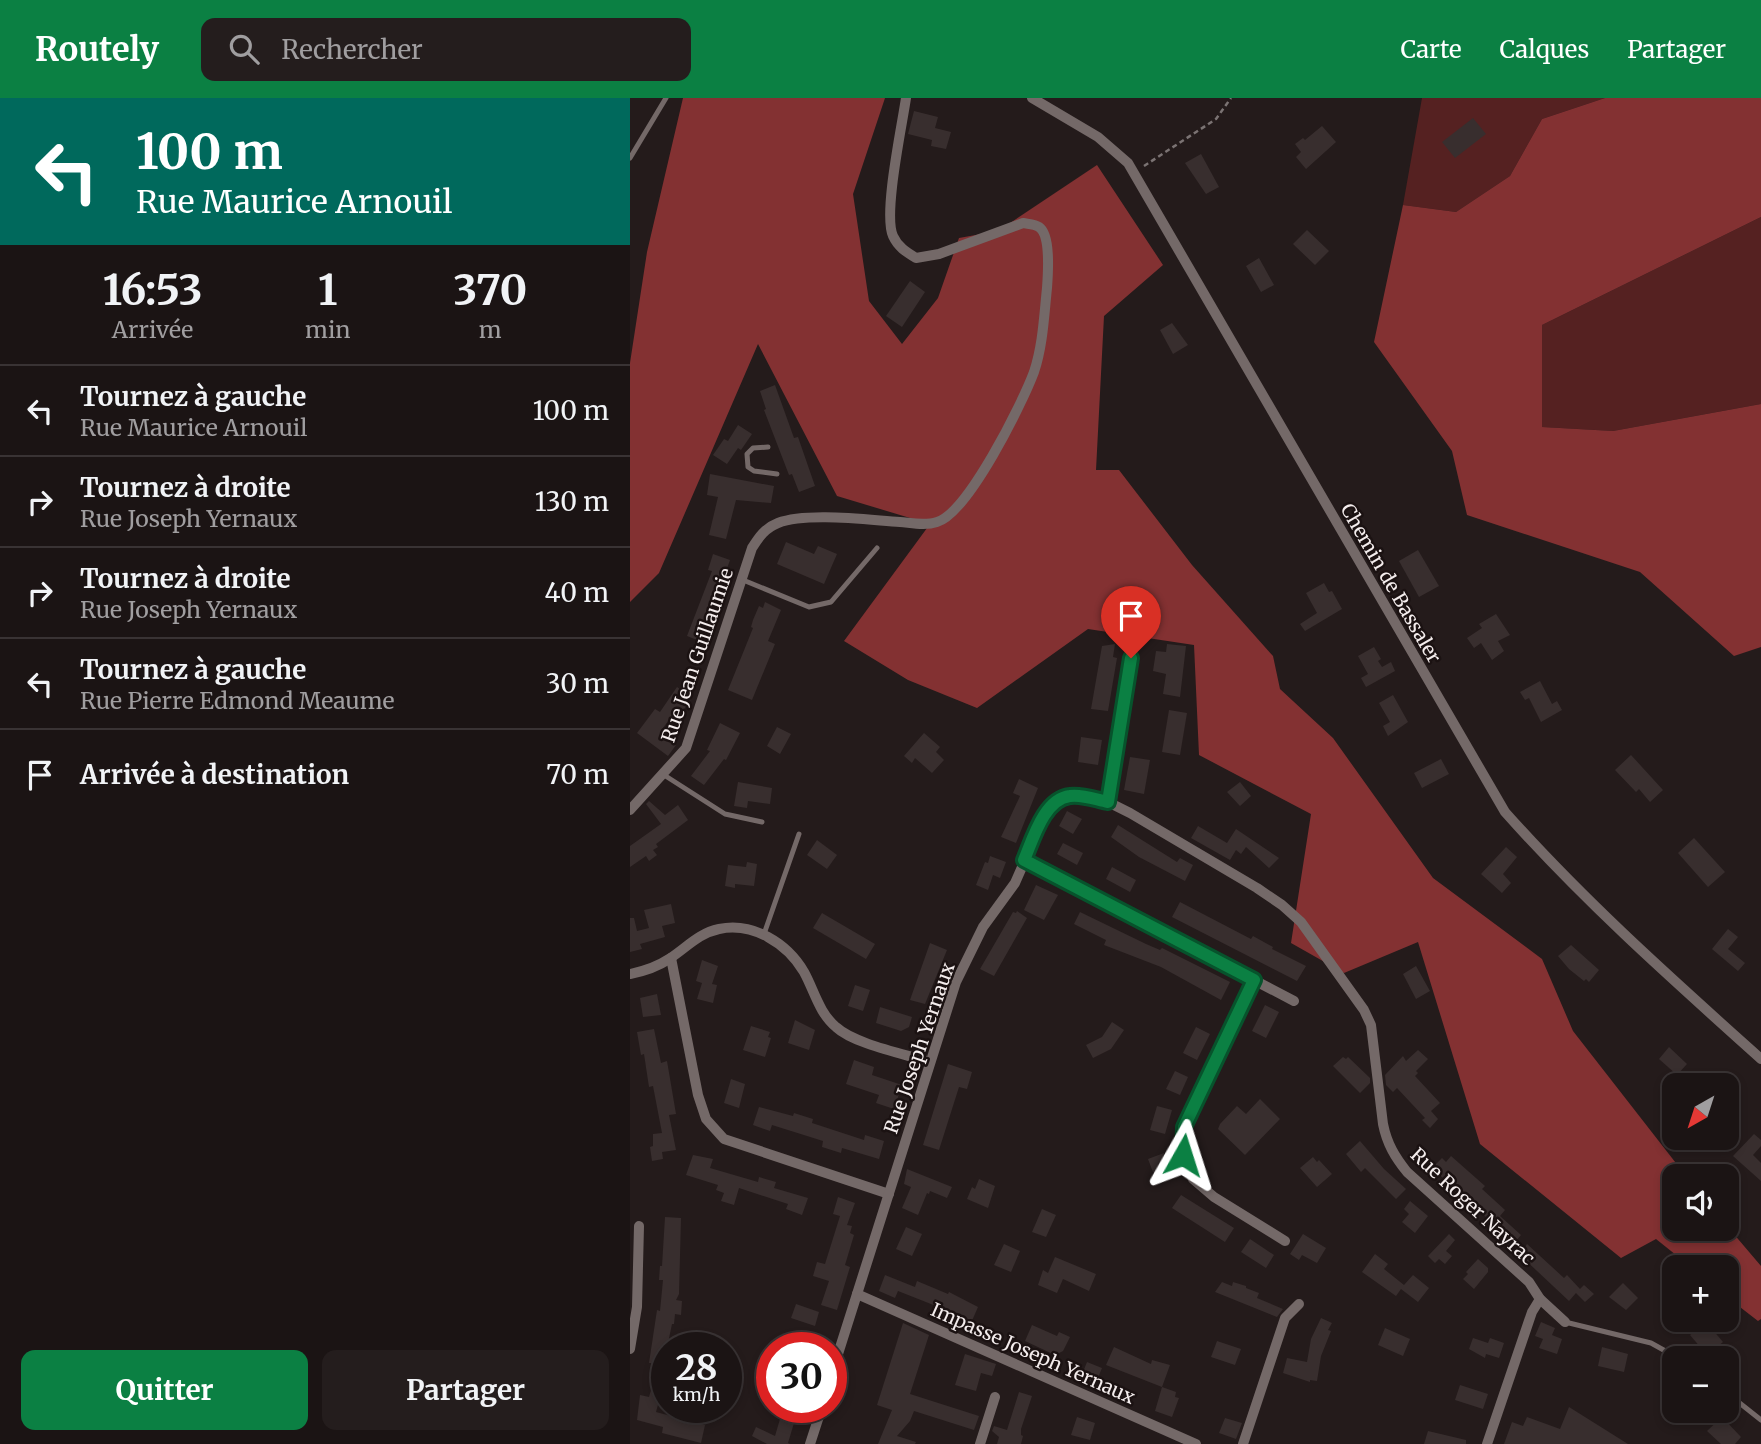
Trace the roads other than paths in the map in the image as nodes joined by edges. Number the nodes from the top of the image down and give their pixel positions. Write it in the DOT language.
graph roads {
  1 [pos="666,98"];
  2 [pos="906,98"];
  3 [pos="1032,98"];
  4 [pos="630,158"];
  5 [pos="768,447"];
  6 [pos="777,474"];
  7 [pos="877,548"];
  8 [pos="743,580"];
  9 [pos="1131,658"];
  10 [pos="664,775"];
  11 [pos="1108,802"];
  12 [pos="630,810"];
  13 [pos="762,822"];
  14 [pos="799,834"];
  15 [pos="1024,860"];
  16 [pos="764,934"];
  17 [pos="671,958"];
  18 [pos="630,974"];
  19 [pos="1254,980"];
  20 [pos="1294,1001"];
  21 [pos="1761,1059"];
  22 [pos="930,1062"];
  23 [pos="1380,1096"];
  24 [pos="889,1194"];
  25 [pos="639,1226"];
  26 [pos="1285,1241"];
  27 [pos="857,1294"];
  28 [pos="1540,1299"];
  29 [pos="1299,1304"];
  30 [pos="1565,1322"];
  31 [pos="845,1332"];
  32 [pos="630,1349"];
  33 [pos="1662,1349"];
  34 [pos="995,1397"];
  35 [pos="1739,1402"];
  36 [pos="1761,1420"];
  37 [pos="817,1423"];
  38 [pos="810,1444"];
  39 [pos="980,1444"];
  40 [pos="1196,1444"];
  41 [pos="1243,1444"];
  42 [pos="1487,1444"];
  1 -- 4 [label="lane"];
  2 -- 8 [label="street, Rue Jean Guillaumie"];
  3 -- 21 [label="street, Chemin de Bassaler"];
  5 -- 6 [label="lane"];
  7 -- 8 [label="lane"];
  8 -- 10 [label="street, Rue Jean Guillaumie"];
  9 -- 11 [label="street"];
  10 -- 12 [label="street, Rue Jean Guillaumie"];
  10 -- 13 [label="lane"];
  11 -- 15 [label="street, Rue Joseph Yernaux"];
  11 -- 23 [label="street, Rue Joseph Yernaux"];
  14 -- 16 [label="lane"];
  15 -- 19 [label="street"];
  15 -- 22 [label="street, Rue Joseph Yernaux"];
  16 -- 17 [label="street"];
  16 -- 22 [label="street"];
  17 -- 18 [label="street"];
  17 -- 24 [label="street"];
  19 -- 20 [label="street"];
  19 -- 26 [label="street"];
  22 -- 24 [label="street, Rue Joseph Yernaux"];
  23 -- 28 [label="street, Rue Roger Nayrac"];
  24 -- 27 [label="street, Rue Joseph Yernaux"];
  25 -- 32 [label="street"];
  27 -- 31 [label="street, Rue Joseph Yernaux"];
  27 -- 40 [label="street, Impasse Joseph Yernaux"];
  28 -- 30 [label="street, Rue Roger Nayrac"];
  28 -- 42 [label="street"];
  29 -- 41 [label="street"];
  30 -- 33 [label="lane, Rue Roger Nayrac"];
  34 -- 39 [label="street"];
  35 -- 36 [label="lane"];
  37 -- 38 [label="street"];
}
